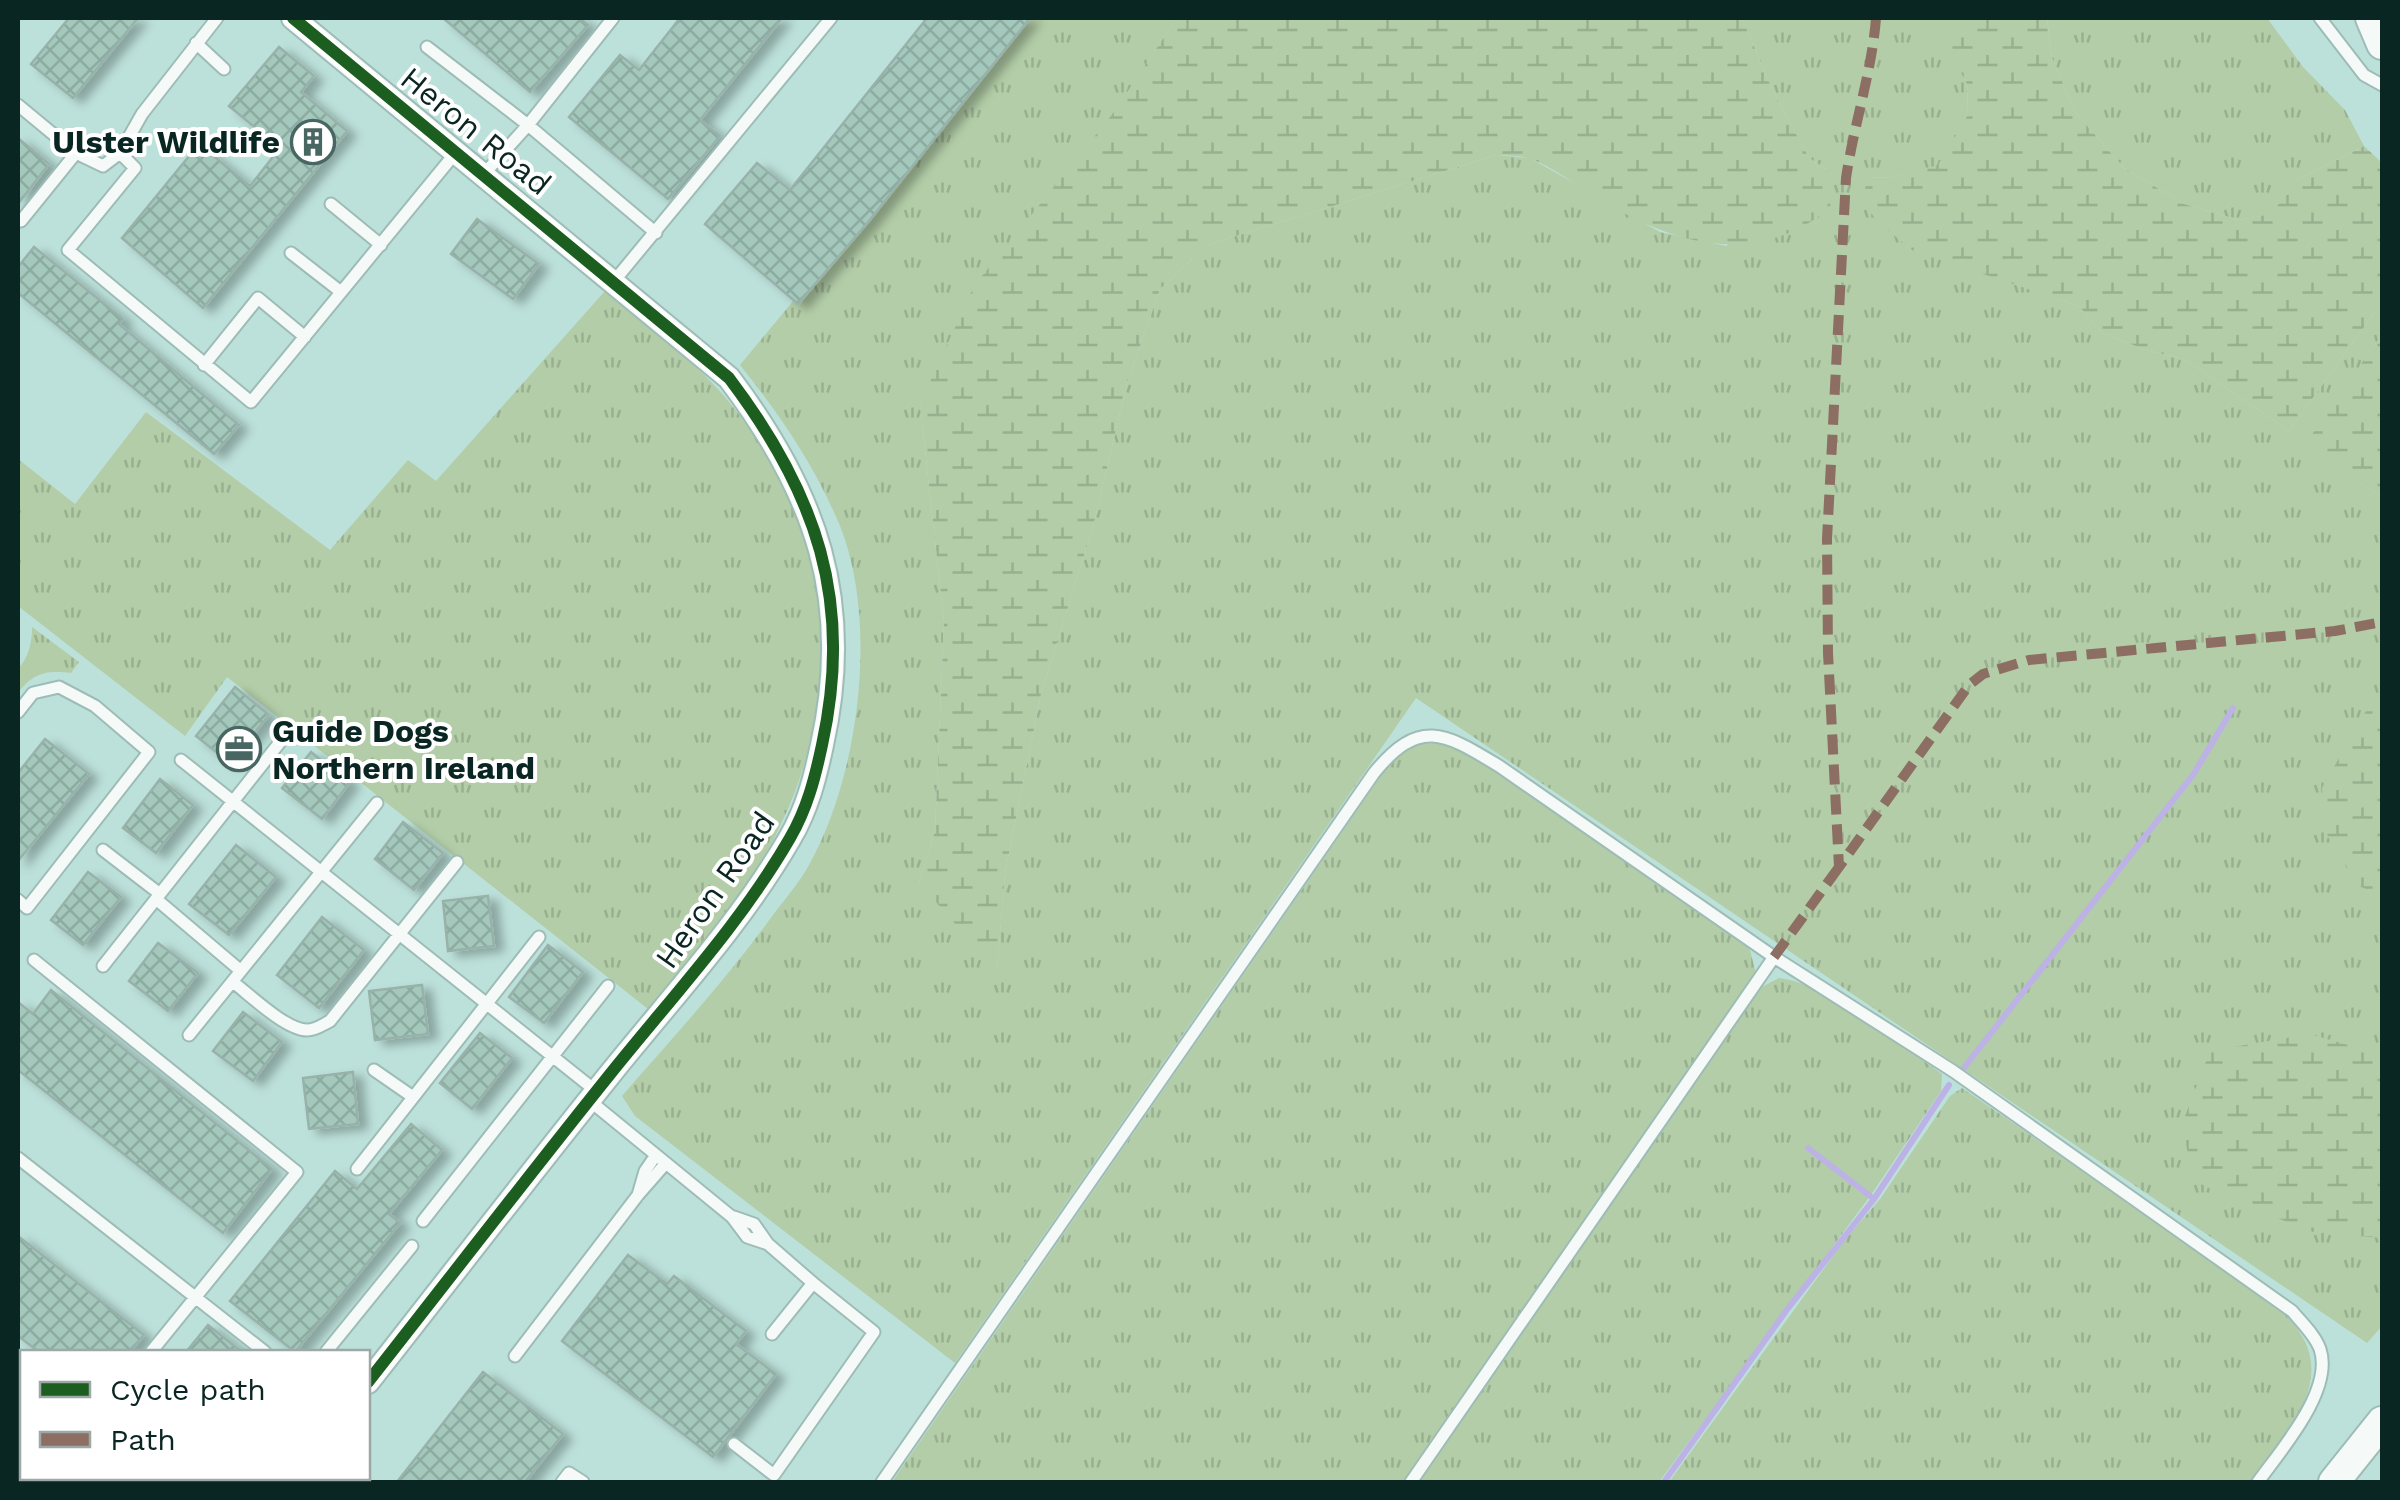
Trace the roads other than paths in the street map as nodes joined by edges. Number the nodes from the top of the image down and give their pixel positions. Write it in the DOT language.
graph roads {
  1 [pos="217,18"];
  2 [pos="293,18"];
  3 [pos="613,18"];
  4 [pos="831,18"];
  5 [pos="2320,18"];
  6 [pos="2371,18"];
  7 [pos="2382,31"];
  8 [pos="196,44"];
  9 [pos="2382,44"];
  10 [pos="426,47"];
  11 [pos="224,69"];
  12 [pos="2382,85"];
  13 [pos="18,106"];
  14 [pos="528,126"];
  15 [pos="457,151"];
  16 [pos="76,154"];
  17 [pos="120,154"];
  18 [pos="484,174"];
  19 [pos="330,204"];
  20 [pos="18,221"];
  21 [pos="656,233"];
  22 [pos="381,245"];
  23 [pos="291,252"];
  24 [pos="614,280"];
  25 [pos="342,292"];
  26 [pos="305,337"];
  27 [pos="204,365"];
  28 [pos="18,712"];
  29 [pos="288,732"];
  30 [pos="181,760"];
  31 [pos="233,802"];
  32 [pos="377,803"];
  33 [pos="102,850"];
  34 [pos="457,862"];
  35 [pos="321,872"];
  36 [pos="158,897"];
  37 [pos="18,900"];
  38 [pos="398,933"];
  39 [pos="539,937"];
  40 [pos="1774,958"];
  41 [pos="34,960"];
  42 [pos="102,966"];
  43 [pos="237,976"];
  44 [pos="608,986"];
  45 [pos="487,1003"];
  46 [pos="190,1035"];
  47 [pos="553,1056"];
  48 [pos="374,1070"];
  49 [pos="593,1096"];
  50 [pos="413,1097"];
  51 [pos="18,1158"];
  52 [pos="661,1159"];
  53 [pos="357,1169"];
  54 [pos="423,1220"];
  55 [pos="412,1246"];
  56 [pos="813,1283"];
  57 [pos="195,1299"];
  58 [pos="772,1334"];
  59 [pos="152,1350"];
  60 [pos="262,1350"];
  61 [pos="328,1350"];
  62 [pos="515,1356"];
  63 [pos="370,1379"];
  64 [pos="2382,1422"];
  65 [pos="734,1444"];
  66 [pos="562,1482"];
  67 [pos="583,1482"];
  68 [pos="882,1482"];
  69 [pos="1411,1482"];
  70 [pos="2258,1482"];
  71 [pos="2334,1482"];
  1 -- 8 [label="lane"];
  2 -- 15 [label="street, Heron Road"];
  3 -- 14 [label="lane"];
  4 -- 21 [label="lane"];
  5 -- 12 [label="lane"];
  6 -- 7 [label="street"];
  6 -- 9 [label="street"];
  8 -- 11 [label="lane"];
  8 -- 17 [label="lane"];
  10 -- 14 [label="lane"];
  13 -- 16 [label="lane"];
  14 -- 18 [label="lane"];
  14 -- 21 [label="lane"];
  15 -- 18 [label="street, Heron Road"];
  15 -- 22 [label="lane"];
  16 -- 17 [label="lane"];
  16 -- 20 [label="lane"];
  17 -- 27 [label="lane"];
  18 -- 24 [label="street, Heron Road"];
  19 -- 22 [label="lane"];
  21 -- 24 [label="lane"];
  22 -- 25 [label="lane"];
  23 -- 25 [label="lane"];
  24 -- 49 [label="street, Heron Road"];
  25 -- 26 [label="lane"];
  26 -- 27 [label="lane"];
  26 -- 27 [label="lane"];
  28 -- 37 [label="lane"];
  29 -- 31 [label="lane"];
  30 -- 31 [label="lane"];
  31 -- 35 [label="lane"];
  31 -- 36 [label="lane"];
  32 -- 35 [label="lane"];
  33 -- 36 [label="lane"];
  34 -- 38 [label="lane"];
  35 -- 38 [label="lane"];
  35 -- 43 [label="lane"];
  36 -- 42 [label="lane"];
  36 -- 43 [label="lane"];
  38 -- 43 [label="lane"];
  38 -- 45 [label="lane"];
  39 -- 45 [label="lane"];
  40 -- 68 [label="lane"];
  40 -- 69 [label="lane"];
  40 -- 70 [label="lane"];
  41 -- 57 [label="lane"];
  43 -- 46 [label="lane"];
  44 -- 47 [label="lane"];
  45 -- 47 [label="lane"];
  45 -- 50 [label="lane"];
  47 -- 49 [label="lane"];
  47 -- 54 [label="lane"];
  48 -- 50 [label="lane"];
  49 -- 52 [label="lane"];
  49 -- 63 [label="street, Heron Road"];
  50 -- 53 [label="lane"];
  51 -- 57 [label="lane"];
  52 -- 56 [label="lane"];
  52 -- 62 [label="lane"];
  55 -- 61 [label="lane"];
  56 -- 58 [label="lane"];
  56 -- 65 [label="lane"];
  57 -- 59 [label="lane"];
  57 -- 60 [label="lane"];
  64 -- 71 [label="street"];
  66 -- 67 [label="lane"];
}
